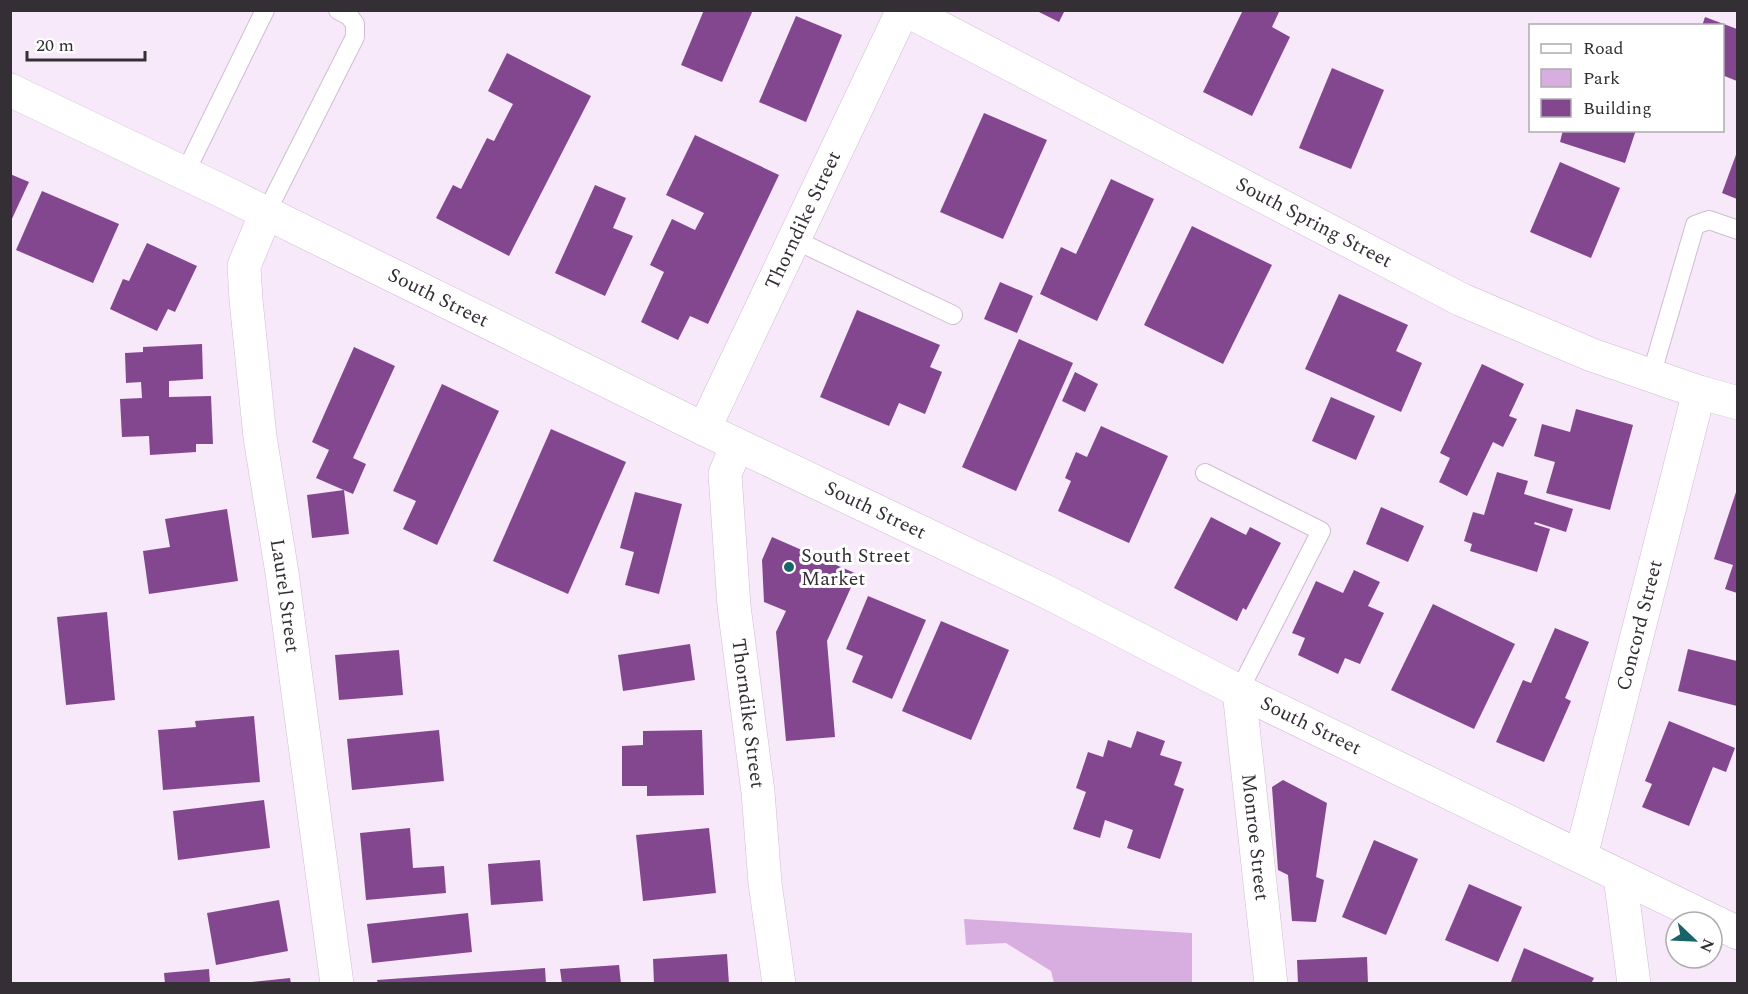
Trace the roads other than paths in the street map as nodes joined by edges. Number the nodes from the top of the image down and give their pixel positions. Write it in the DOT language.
graph roads {
  1 [pos="265,10"];
  2 [pos="338,10"];
  3 [pos="904,10"];
  4 [pos="10,90"];
  5 [pos="185,173"];
  6 [pos="266,213"];
  7 [pos="1737,230"];
  8 [pos="795,240"];
  9 [pos="953,315"];
  10 [pos="1651,376"];
  11 [pos="1699,392"];
  12 [pos="1737,403"];
  13 [pos="704,429"];
  14 [pos="737,445"];
  15 [pos="1205,473"];
  16 [pos="1239,691"];
  17 [pos="1581,856"];
  18 [pos="1620,876"];
  19 [pos="1737,933"];
  20 [pos="337,984"];
  21 [pos="779,984"];
  22 [pos="1271,984"];
  23 [pos="1634,984"];
  1 -- 5 [label="lane"];
  2 -- 6 [label="lane"];
  3 -- 8 [label="street, Thorndike Street"];
  3 -- 10 [label="street, South Spring Street"];
  4 -- 5 [label="street, South Street"];
  5 -- 6 [label="street, South Street"];
  6 -- 13 [label="street, South Street"];
  6 -- 20 [label="street, Laurel Street"];
  7 -- 10 [label="lane"];
  8 -- 9 [label="lane"];
  8 -- 13 [label="street, Thorndike Street"];
  10 -- 11 [label="street, South Spring Street"];
  11 -- 12 [label="street, South Spring Street"];
  11 -- 17 [label="street, Concord Street"];
  13 -- 14 [label="street, South Street"];
  14 -- 16 [label="street, South Street"];
  14 -- 21 [label="street, Thorndike Street"];
  15 -- 16 [label="lane"];
  16 -- 17 [label="street, South Street"];
  16 -- 22 [label="street, Monroe Street"];
  17 -- 18 [label="street, South Street"];
  18 -- 19 [label="street, South Street"];
  18 -- 23 [label="street"];
}
